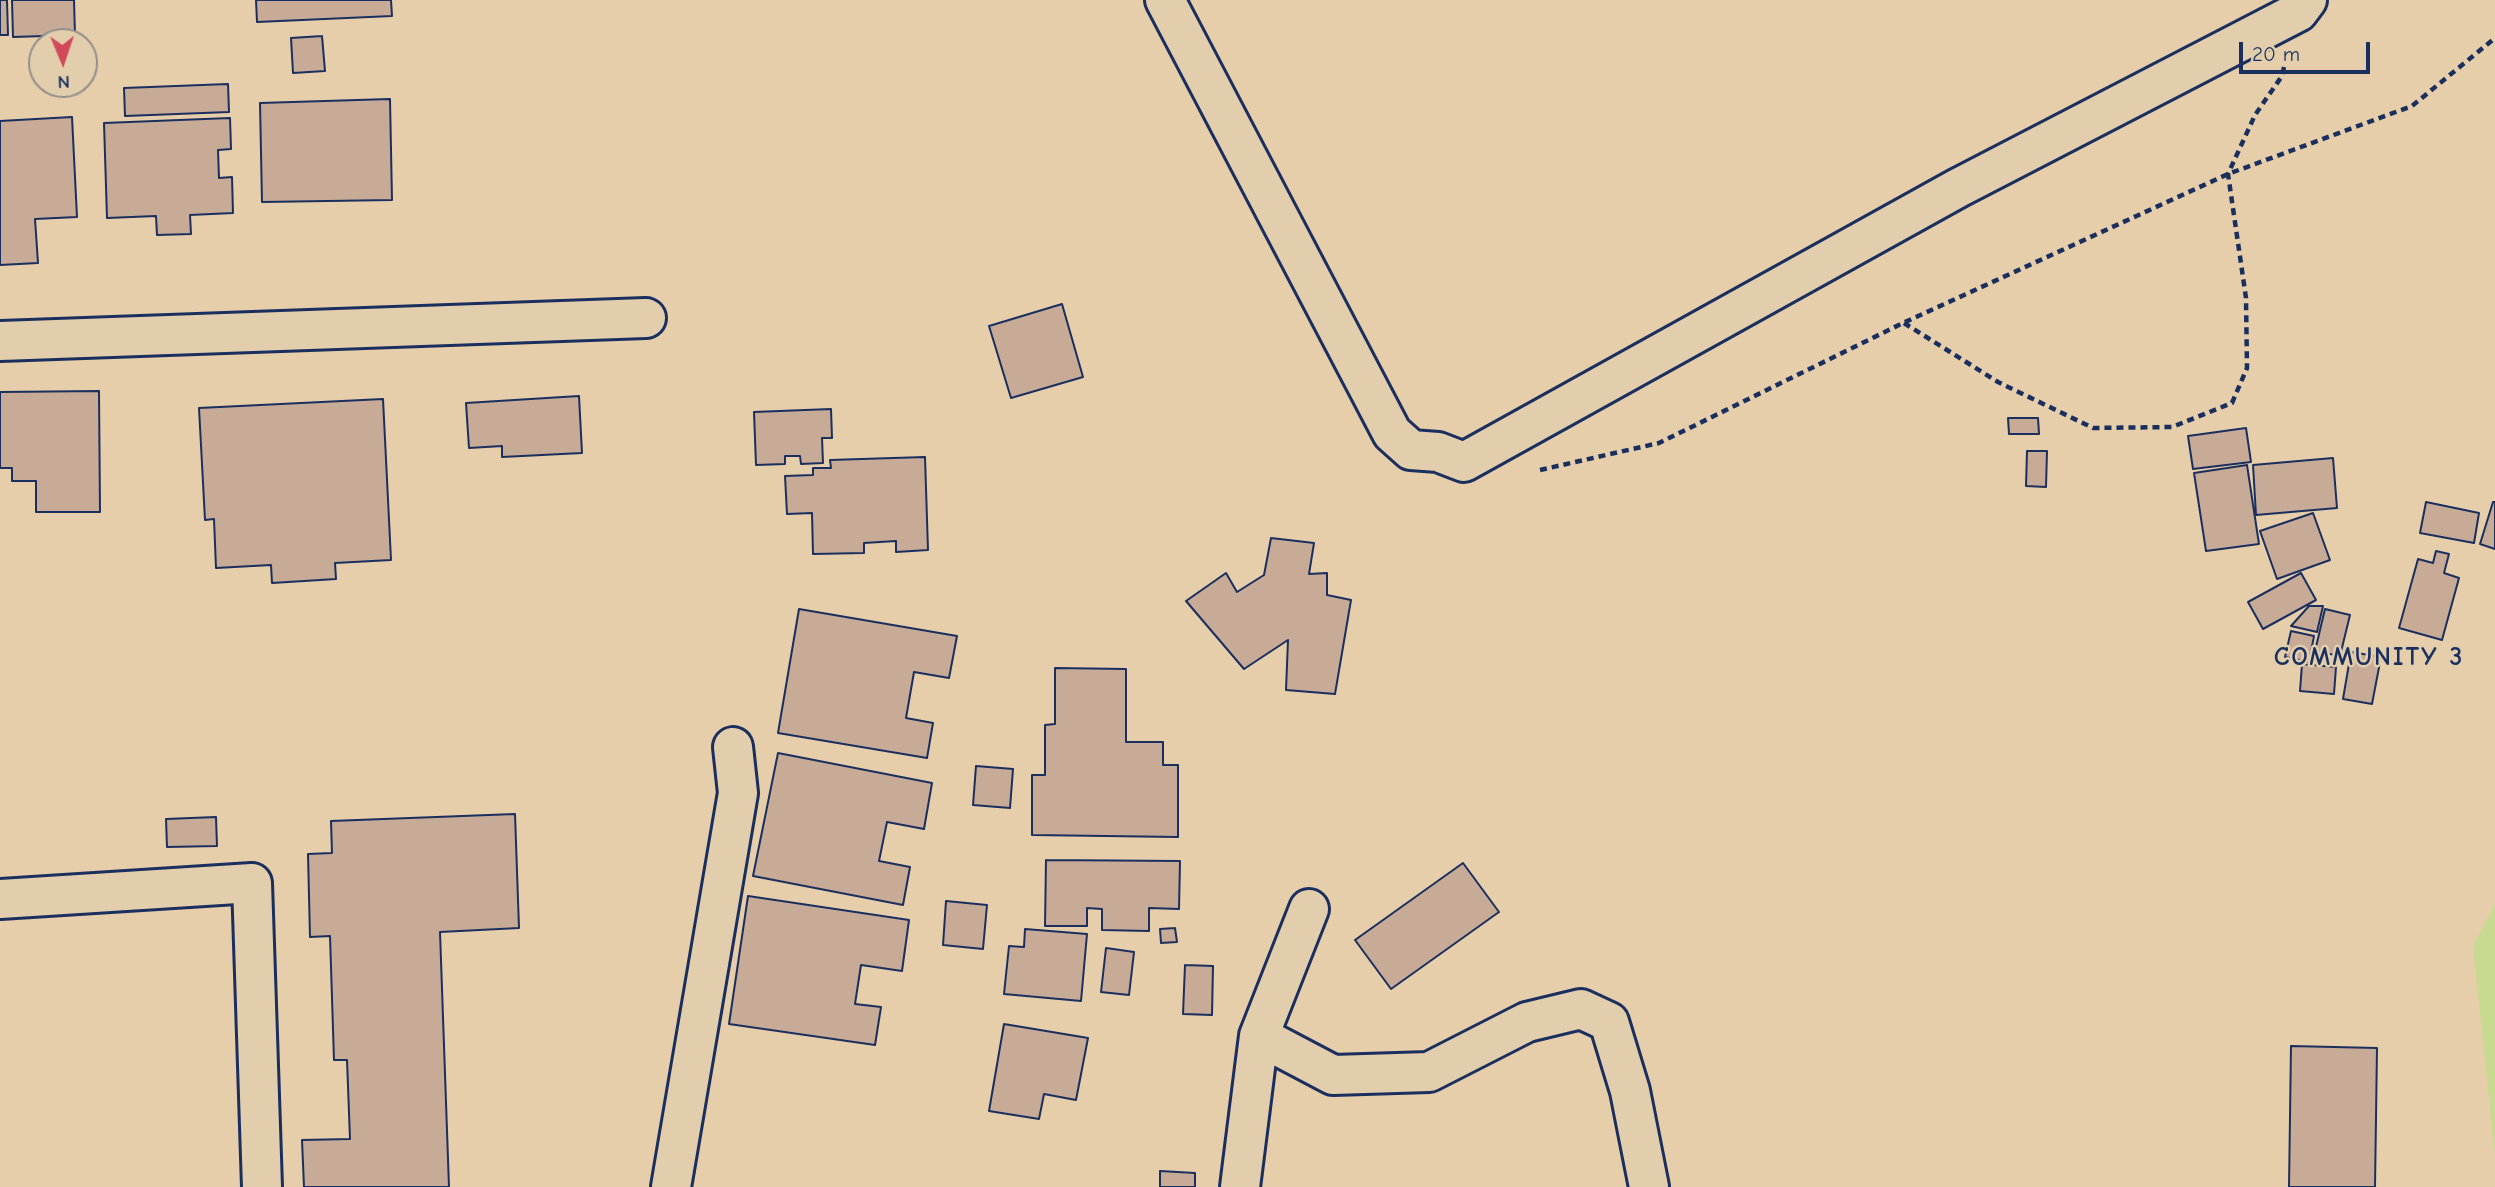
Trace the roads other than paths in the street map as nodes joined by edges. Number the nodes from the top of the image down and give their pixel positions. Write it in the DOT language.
graph roads {
  1 [pos="1166,0"];
  2 [pos="2303,6"];
  3 [pos="646,318"];
  4 [pos="0,341"];
  5 [pos="733,747"];
  6 [pos="0,899"];
  7 [pos="1309,909"];
  8 [pos="1259,1036"];
  9 [pos="262,1187"];
  10 [pos="671,1187"];
  11 [pos="1240,1187"];
  12 [pos="1649,1187"];
  1 -- 2 [label="street"];
  3 -- 4 [label="street"];
  5 -- 10 [label="street"];
  6 -- 9 [label="street"];
  7 -- 8 [label="street"];
  8 -- 11 [label="street"];
  8 -- 12 [label="street"];
}
